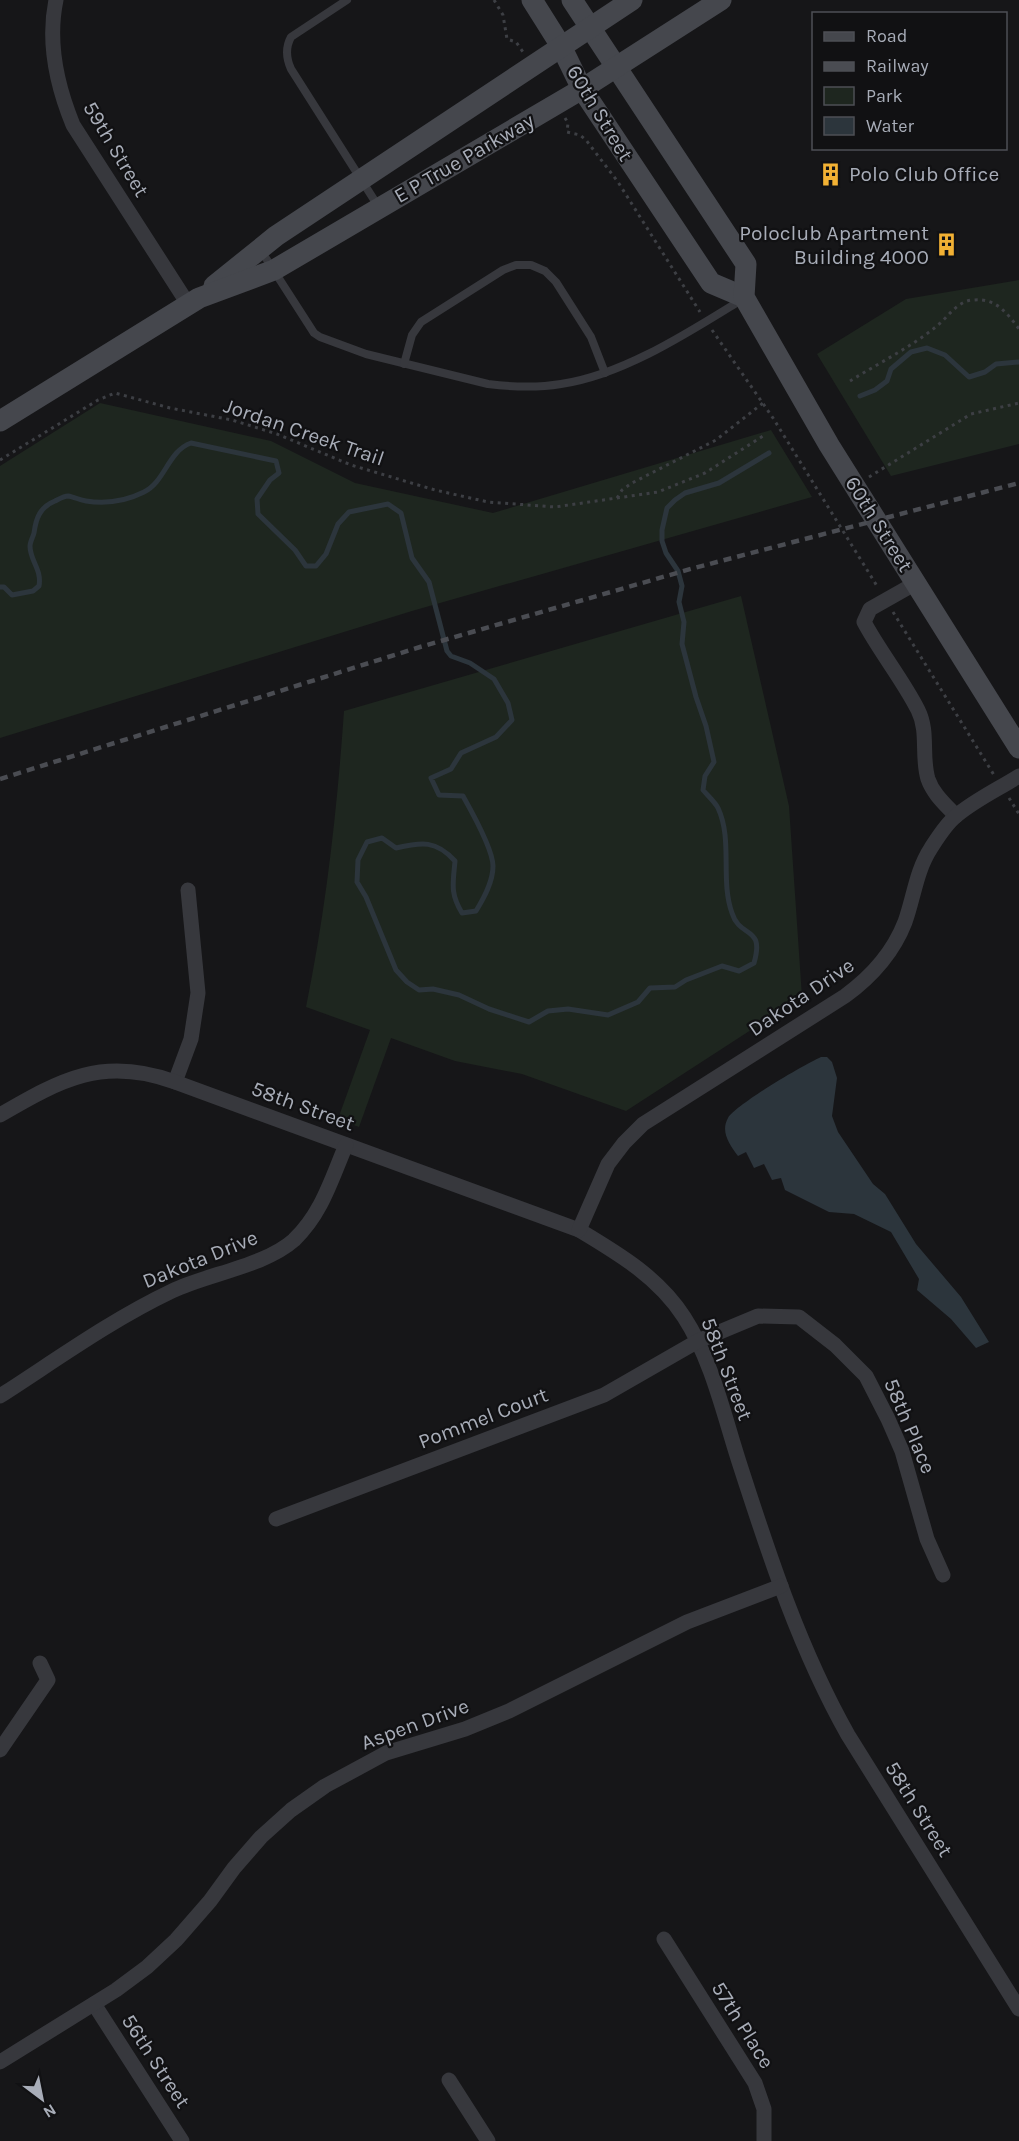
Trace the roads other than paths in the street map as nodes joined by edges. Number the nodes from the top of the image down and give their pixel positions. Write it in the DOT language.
graph roads {
  1 [pos="56,0"];
  2 [pos="348,0"];
  3 [pos="532,0"];
  4 [pos="572,0"];
  5 [pos="632,0"];
  6 [pos="721,0"];
  7 [pos="591,28"];
  8 [pos="561,46"];
  9 [pos="616,69"];
  10 [pos="582,89"];
  11 [pos="361,180"];
  12 [pos="379,207"];
  13 [pos="260,249"];
  14 [pos="274,270"];
  15 [pos="744,297"];
  16 [pos="193,301"];
  17 [pos="404,364"];
  18 [pos="605,372"];
  19 [pos="0,421"];
  20 [pos="916,583"];
  21 [pos="1019,748"];
  22 [pos="1019,776"];
  23 [pos="956,816"];
  24 [pos="188,890"];
  25 [pos="175,1082"];
  26 [pos="0,1115"];
  27 [pos="346,1145"];
  28 [pos="579,1230"];
  29 [pos="698,1341"];
  30 [pos="0,1396"];
  31 [pos="276,1519"];
  32 [pos="943,1575"];
  33 [pos="781,1586"];
  34 [pos="40,1663"];
  35 [pos="0,1750"];
  36 [pos="664,1939"];
  37 [pos="94,2004"];
  38 [pos="1019,2009"];
  39 [pos="0,2062"];
  40 [pos="449,2080"];
  41 [pos="182,2141"];
  42 [pos="488,2141"];
  43 [pos="764,2141"];
  1 -- 16 [label="street, 59th Street"];
  2 -- 11 [label="lane"];
  3 -- 8 [label="main road, 60th Street"];
  4 -- 7 [label="main road, 60th Street"];
  5 -- 7 [label="main road, E P True Parkway"];
  6 -- 9 [label="main road, E P True Parkway"];
  7 -- 8 [label="main road, E P True Parkway"];
  7 -- 9 [label="main road, 60th Street"];
  8 -- 10 [label="main road, 60th Street"];
  8 -- 11 [label="main road, E P True Parkway"];
  9 -- 10 [label="main road, E P True Parkway"];
  9 -- 15 [label="main road, 60th Street"];
  10 -- 12 [label="main road, E P True Parkway"];
  10 -- 15 [label="main road, 60th Street"];
  11 -- 12 [label="lane"];
  11 -- 13 [label="main road, E P True Parkway"];
  12 -- 14 [label="main road, E P True Parkway"];
  13 -- 14 [label="lane"];
  13 -- 16 [label="main road, E P True Parkway"];
  14 -- 16 [label="main road, E P True Parkway"];
  14 -- 17 [label="lane"];
  15 -- 18 [label="lane"];
  15 -- 20 [label="main road, 60th Street"];
  16 -- 19 [label="main road, E P True Parkway"];
  17 -- 18 [label="lane"];
  17 -- 18 [label="lane"];
  20 -- 21 [label="main road, 60th Street"];
  20 -- 23 [label="street"];
  22 -- 23 [label="street, Dakota Drive"];
  23 -- 28 [label="street, Dakota Drive"];
  24 -- 25 [label="street"];
  25 -- 26 [label="street, 58th Street"];
  25 -- 27 [label="street, 58th Street"];
  27 -- 28 [label="street, 58th Street"];
  27 -- 30 [label="street, Dakota Drive"];
  28 -- 29 [label="street, 58th Street"];
  29 -- 31 [label="street, Pommel Court"];
  29 -- 32 [label="street, 58th Place"];
  29 -- 33 [label="street, 58th Street"];
  33 -- 37 [label="street, Aspen Drive"];
  33 -- 38 [label="street, 58th Street"];
  34 -- 35 [label="street"];
  36 -- 43 [label="street, 57th Place"];
  37 -- 39 [label="street, Aspen Drive"];
  37 -- 41 [label="street, 56th Street"];
  40 -- 42 [label="street"];
}
